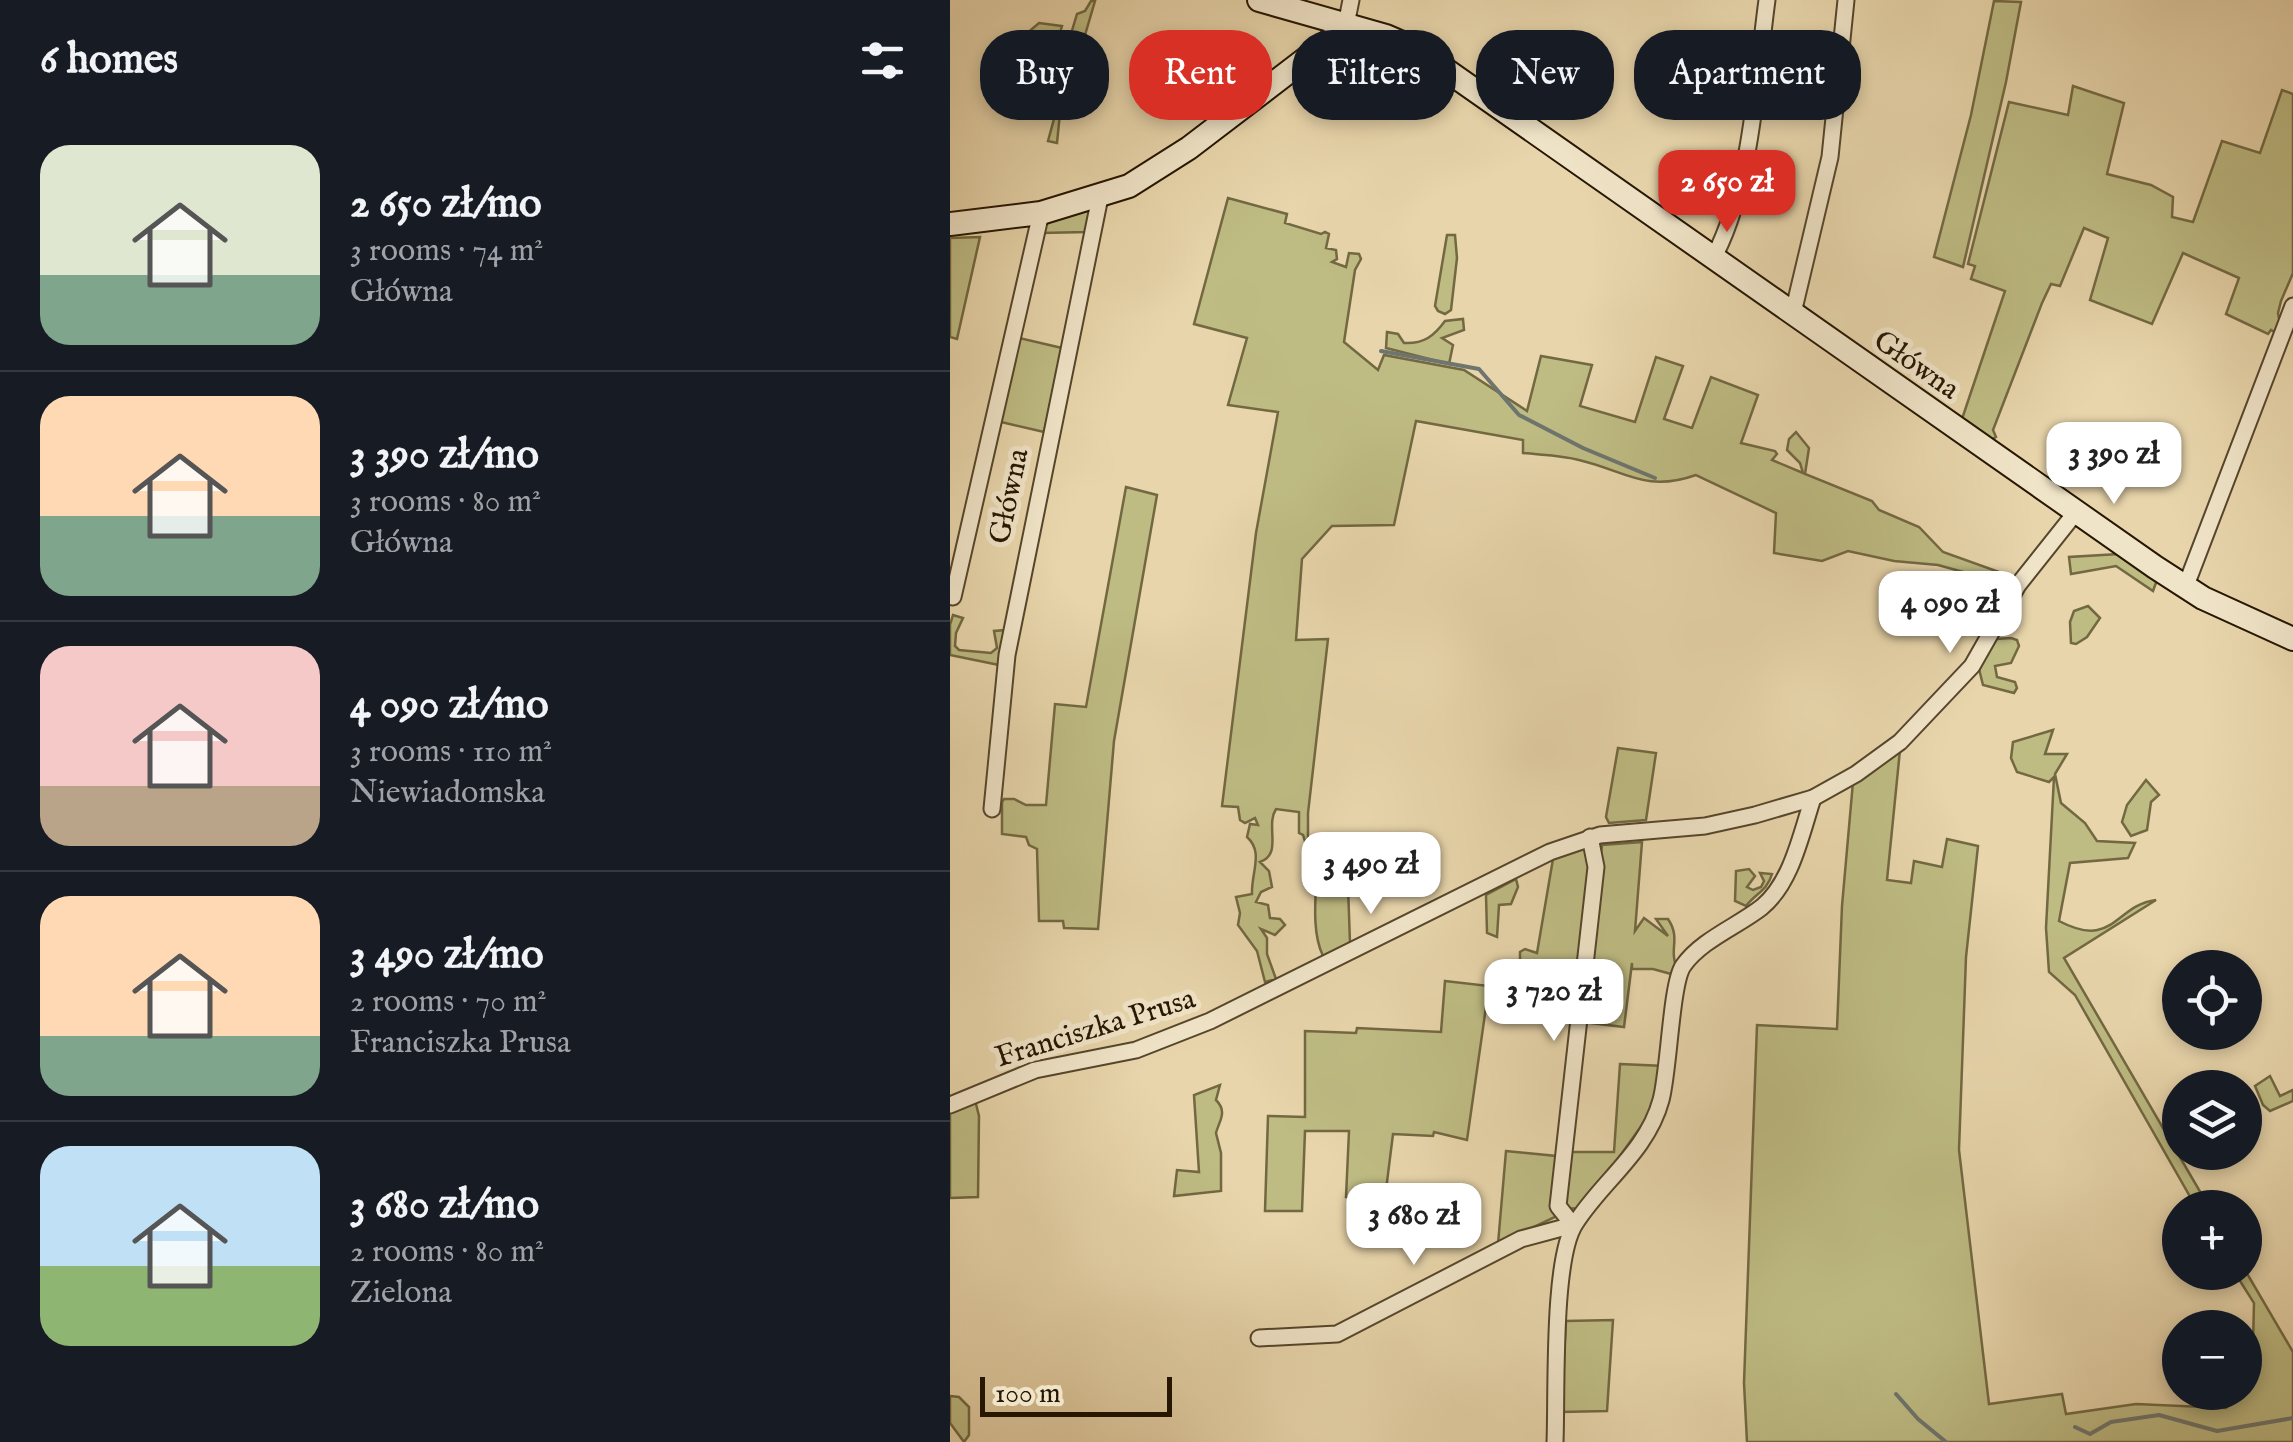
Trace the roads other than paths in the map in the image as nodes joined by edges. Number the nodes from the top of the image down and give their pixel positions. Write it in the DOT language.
graph roads {
  1 [pos="1259,0"];
  2 [pos="1351,0"];
  3 [pos="1766,0"];
  4 [pos="1846,0"];
  5 [pos="1346,24"];
  6 [pos="1100,197"];
  7 [pos="1041,213"];
  8 [pos="950,224"];
  9 [pos="1714,258"];
  10 [pos="2293,306"];
  11 [pos="1793,313"];
  12 [pos="2076,512"];
  13 [pos="2185,588"];
  14 [pos="953,597"];
  15 [pos="2293,640"];
  16 [pos="1814,798"];
  17 [pos="992,809"];
  18 [pos="1590,837"];
  19 [pos="950,1105"];
  20 [pos="1574,1226"];
  21 [pos="1259,1338"];
  22 [pos="1555,1442"];
  1 -- 5 [label="street, Główna"];
  2 -- 5 [label="street"];
  3 -- 9 [label="street"];
  4 -- 11 [label="street"];
  5 -- 6 [label="street"];
  5 -- 9 [label="street, Główna"];
  6 -- 7 [label="street"];
  6 -- 17 [label="street, Główna"];
  7 -- 8 [label="street"];
  7 -- 14 [label="street, Główna"];
  9 -- 11 [label="street, Główna"];
  10 -- 13 [label="street"];
  11 -- 12 [label="street, Główna"];
  12 -- 13 [label="street, Główna"];
  12 -- 16 [label="street, Franciszka Prusa"];
  13 -- 15 [label="street, Główna"];
  16 -- 18 [label="street, Franciszka Prusa"];
  16 -- 20 [label="street"];
  18 -- 19 [label="street, Franciszka Prusa"];
  18 -- 20 [label="street"];
  20 -- 21 [label="street"];
  20 -- 22 [label="street"];
}
